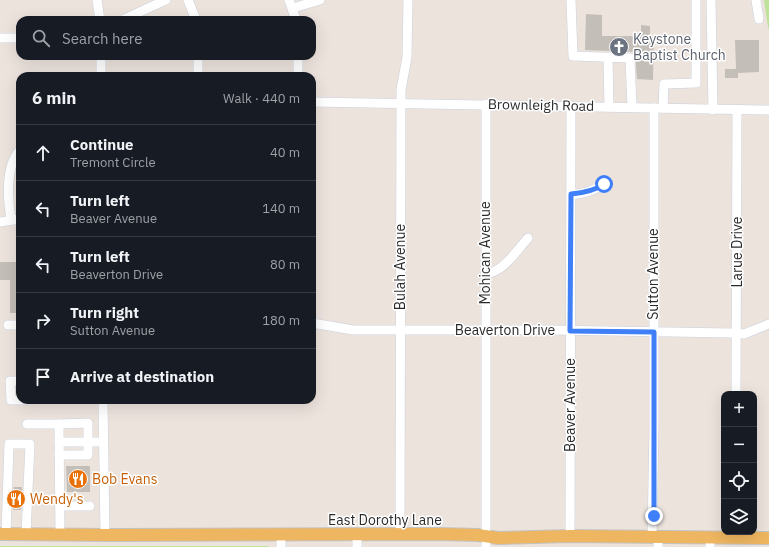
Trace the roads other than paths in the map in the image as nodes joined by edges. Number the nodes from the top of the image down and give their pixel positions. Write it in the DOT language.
graph roads {
  1 [pos="96,0"];
  2 [pos="166,0"];
  3 [pos="188,0"];
  4 [pos="320,0"];
  5 [pos="408,0"];
  6 [pos="572,0"];
  7 [pos="696,0"];
  8 [pos="711,0"];
  9 [pos="756,0"];
  10 [pos="291,4"];
  11 [pos="99,16"];
  12 [pos="131,16"];
  13 [pos="194,16"];
  14 [pos="295,16"];
  15 [pos="759,19"];
  16 [pos="0,38"];
  17 [pos="16,38"];
  18 [pos="608,58"];
  19 [pos="101,60"];
  20 [pos="198,60"];
  21 [pos="298,60"];
  22 [pos="101,72"];
  23 [pos="198,72"];
  24 [pos="298,72"];
  25 [pos="316,102"];
  26 [pos="401,102"];
  27 [pos="486,104"];
  28 [pos="571,106"];
  29 [pos="609,107"];
  30 [pos="632,107"];
  31 [pos="654,108"];
  32 [pos="664,108"];
  33 [pos="713,110"];
  34 [pos="737,110"];
  35 [pos="769,110"];
  36 [pos="16,157"];
  37 [pos="604,184"];
  38 [pos="571,194"];
  39 [pos="16,219"];
  40 [pos="0,222"];
  41 [pos="528,238"];
  42 [pos="485,274"];
  43 [pos="16,324"];
  44 [pos="316,324"];
  45 [pos="769,324"];
  46 [pos="8,325"];
  47 [pos="400,330"];
  48 [pos="485,331"];
  49 [pos="570,331"];
  50 [pos="654,332"];
  51 [pos="737,335"];
  52 [pos="16,381"];
  53 [pos="736,391"];
  54 [pos="16,400"];
  55 [pos="103,404"];
  56 [pos="27,424"];
  57 [pos="59,424"];
  58 [pos="59,442"];
  59 [pos="89,442"];
  60 [pos="103,442"];
  61 [pos="59,455"];
  62 [pos="60,506"];
  63 [pos="90,506"];
  64 [pos="3,534"];
  65 [pos="26,534"];
  66 [pos="60,534"];
  67 [pos="105,535"];
  68 [pos="400,535"];
  69 [pos="734,535"];
  70 [pos="745,535"];
  71 [pos="570,536"];
  72 [pos="769,538"];
  73 [pos="656,540"];
  74 [pos="281,541"];
  75 [pos="357,541"];
  76 [pos="486,542"];
  77 [pos="710,542"];
  1 -- 11 [label="street"];
  2 -- 12 [label="street"];
  3 -- 13 [label="street"];
  4 -- 10 [label="street"];
  5 -- 26 [label="street, Bulah Avenue"];
  6 -- 18 [label="street"];
  7 -- 32 [label="street"];
  8 -- 33 [label="street"];
  9 -- 15 [label="street"];
  10 -- 14 [label="street"];
  16 -- 17 [label="street"];
  18 -- 29 [label="street"];
  18 -- 30 [label="street"];
  19 -- 22 [label="street"];
  20 -- 23 [label="street"];
  21 -- 24 [label="street"];
  25 -- 26 [label="street, Brownleigh Road"];
  26 -- 27 [label="street, Brownleigh Road"];
  26 -- 47 [label="street, Bulah Avenue"];
  27 -- 28 [label="street, Brownleigh Road"];
  27 -- 42 [label="street, Mohican Avenue"];
  28 -- 29 [label="street, Brownleigh Road"];
  28 -- 38 [label="street, Beaver Avenue"];
  29 -- 30 [label="street, Brownleigh Road"];
  30 -- 31 [label="street, Brownleigh Road"];
  31 -- 32 [label="street, Brownleigh Road"];
  31 -- 50 [label="street, Sutton Avenue"];
  32 -- 33 [label="street, Brownleigh Road"];
  33 -- 34 [label="street, Brownleigh Road"];
  34 -- 35 [label="street, Brownleigh Road"];
  34 -- 51 [label="street, Larue Drive"];
  36 -- 39 [label="street"];
  37 -- 38 [label="street"];
  38 -- 49 [label="street, Beaver Avenue"];
  39 -- 40 [label="street"];
  41 -- 42 [label="street"];
  42 -- 48 [label="street, Mohican Avenue"];
  43 -- 46 [label="street"];
  44 -- 47 [label="street, Beaverton Drive"];
  45 -- 51 [label="street, Beaverton Drive"];
  47 -- 48 [label="street, Beaverton Drive"];
  47 -- 68 [label="street, Bulah Avenue"];
  48 -- 49 [label="street, Beaverton Drive"];
  48 -- 76 [label="street, Mohican Avenue"];
  49 -- 50 [label="street, Beaverton Drive"];
  49 -- 71 [label="street, Beaver Avenue"];
  50 -- 51 [label="street, Beaverton Drive"];
  50 -- 73 [label="street, Sutton Avenue"];
  51 -- 53 [label="street, Larue Drive"];
  52 -- 54 [label="street"];
  55 -- 60 [label="street"];
  56 -- 57 [label="street"];
  57 -- 58 [label="street"];
  57 -- 59 [label="street"];
  58 -- 59 [label="street"];
  58 -- 61 [label="street"];
  59 -- 60 [label="street"];
  59 -- 61 [label="street"];
  60 -- 67 [label="street"];
  61 -- 62 [label="street"];
  62 -- 63 [label="street"];
  62 -- 66 [label="street"];
  64 -- 65 [label="main road, East Dorothy Lane"];
  64 -- 65 [label="street"];
  65 -- 66 [label="main road, East Dorothy Lane"];
  66 -- 67 [label="main road, East Dorothy Lane"];
  67 -- 74 [label="main road, East Dorothy Lane"];
  68 -- 75 [label="main road, East Dorothy Lane"];
  68 -- 76 [label="main road, East Dorothy Lane"];
  69 -- 77 [label="main road, East Dorothy Lane"];
  70 -- 72 [label="main road, East Dorothy Lane"];
  71 -- 73 [label="main road, East Dorothy Lane"];
  71 -- 76 [label="main road, East Dorothy Lane"];
  73 -- 77 [label="main road, East Dorothy Lane"];
  74 -- 75 [label="main road, East Dorothy Lane"];
}
